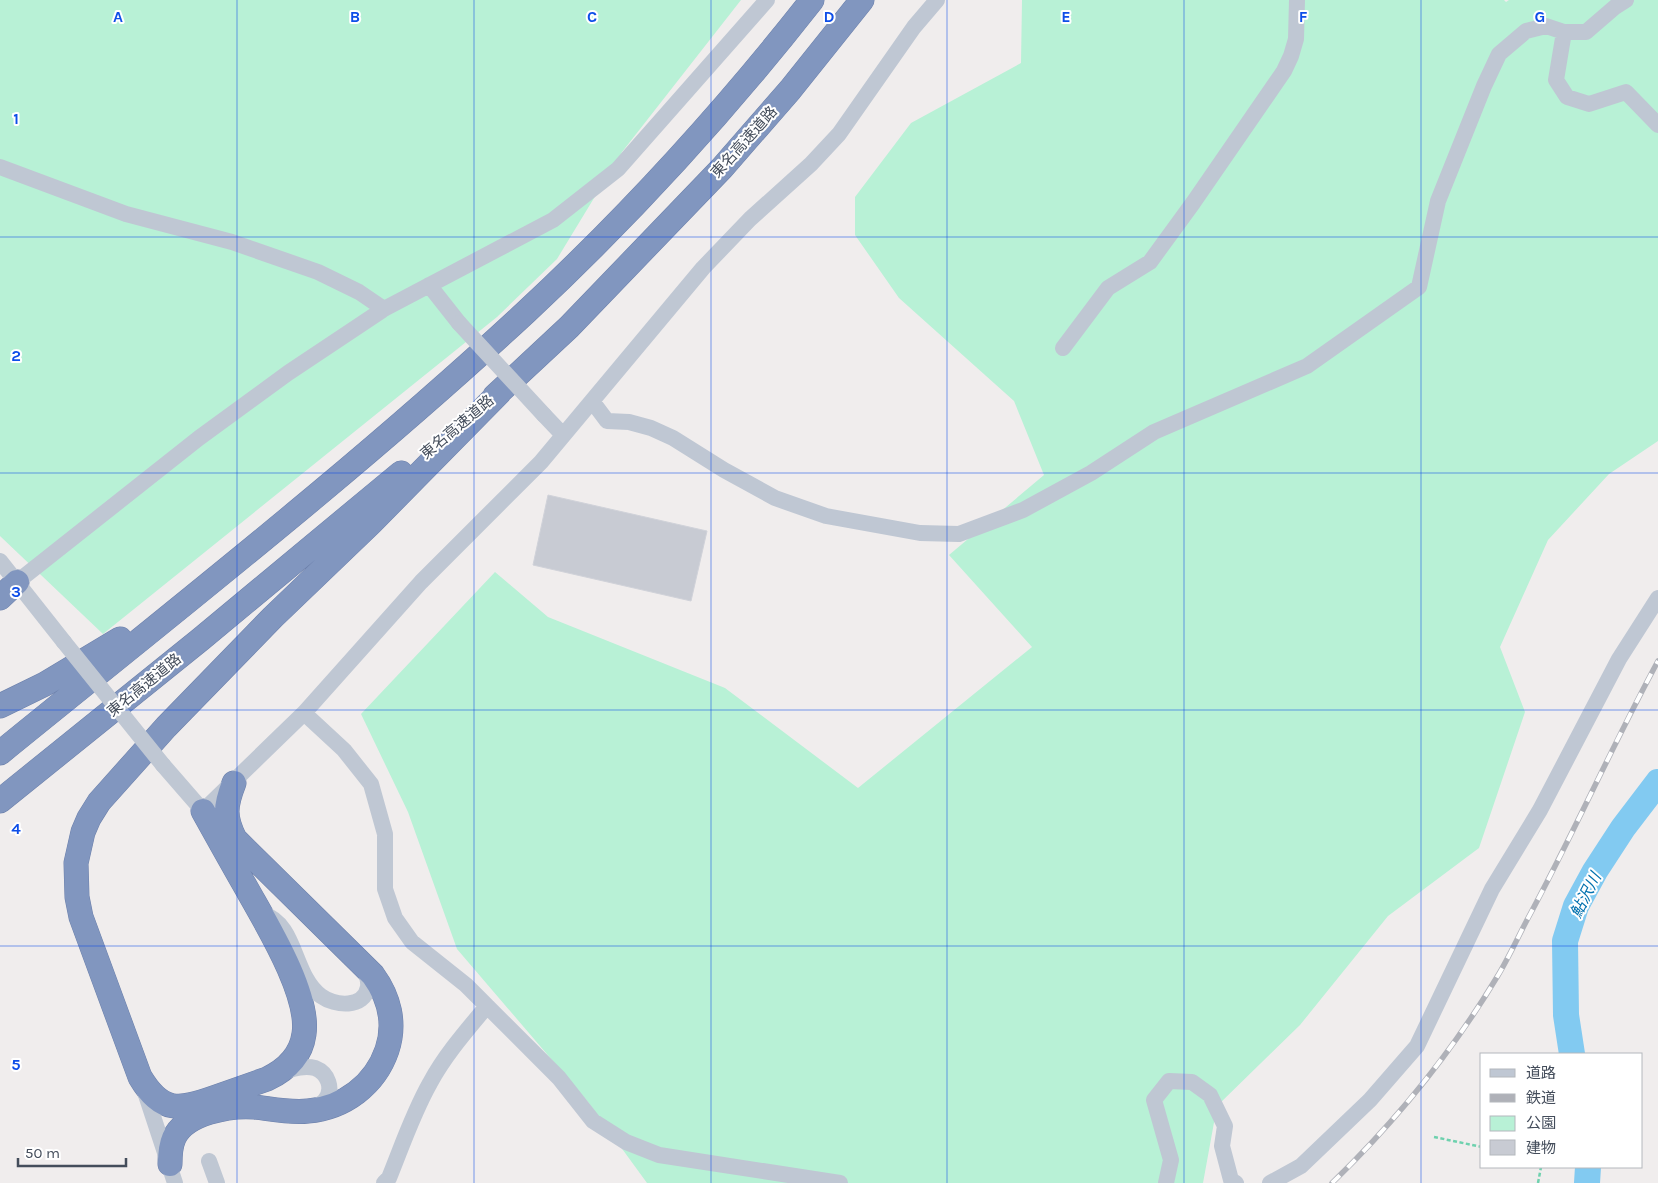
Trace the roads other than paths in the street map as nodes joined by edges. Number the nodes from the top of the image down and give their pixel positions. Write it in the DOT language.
graph roads {
  1 [pos="767,0"];
  2 [pos="812,0"];
  3 [pos="862,0"];
  4 [pos="936,0"];
  5 [pos="1297,0"];
  6 [pos="1626,0"];
  7 [pos="1564,32"];
  8 [pos="1658,124"];
  9 [pos="0,167"];
  10 [pos="429,285"];
  11 [pos="384,308"];
  12 [pos="1063,348"];
  13 [pos="498,393"];
  14 [pos="592,401"];
  15 [pos="563,435"];
  16 [pos="249,551"];
  17 [pos="0,561"];
  18 [pos="6,591"];
  19 [pos="1658,598"];
  20 [pos="0,706"];
  21 [pos="304,713"];
  22 [pos="0,753"];
  23 [pos="234,783"];
  24 [pos="0,800"];
  25 [pos="203,811"];
  26 [pos="260,913"];
  27 [pos="364,966"];
  28 [pos="487,1006"];
  29 [pos="281,1072"];
  30 [pos="140,1077"];
  31 [pos="307,1112"];
  32 [pos="209,1161"];
  33 [pos="172,1174"];
  34 [pos="216,1183"];
  35 [pos="384,1183"];
  36 [pos="840,1183"];
  37 [pos="1166,1183"];
  38 [pos="1236,1183"];
  39 [pos="1270,1183"];
  1 -- 10 [label="street"];
  2 -- 16 [label="highway"];
  3 -- 13 [label="highway, 東名高速道路"];
  4 -- 14 [label="street"];
  5 -- 12 [label="street"];
  6 -- 7 [label="street"];
  7 -- 8 [label="street"];
  7 -- 14 [label="street"];
  9 -- 11 [label="street"];
  10 -- 11 [label="street"];
  10 -- 15 [label="street, bridge"];
  11 -- 18 [label="street"];
  13 -- 24 [label="highway, 東名高速道路"];
  13 -- 30 [label="highway"];
  14 -- 15 [label="street"];
  15 -- 21 [label="street"];
  16 -- 20 [label="highway"];
  16 -- 22 [label="highway"];
  17 -- 18 [label="street"];
  18 -- 25 [label="street, bridge"];
  19 -- 39 [label="street"];
  21 -- 23 [label="street"];
  21 -- 28 [label="street"];
  23 -- 25 [label="street"];
  23 -- 27 [label="highway"];
  25 -- 26 [label="highway"];
  26 -- 27 [label="street"];
  26 -- 29 [label="highway"];
  27 -- 31 [label="highway"];
  28 -- 35 [label="street"];
  28 -- 36 [label="street"];
  29 -- 30 [label="highway"];
  29 -- 31 [label="street"];
  30 -- 33 [label="street"];
  31 -- 33 [label="highway"];
  32 -- 34 [label="street"];
  37 -- 38 [label="street"];
}
